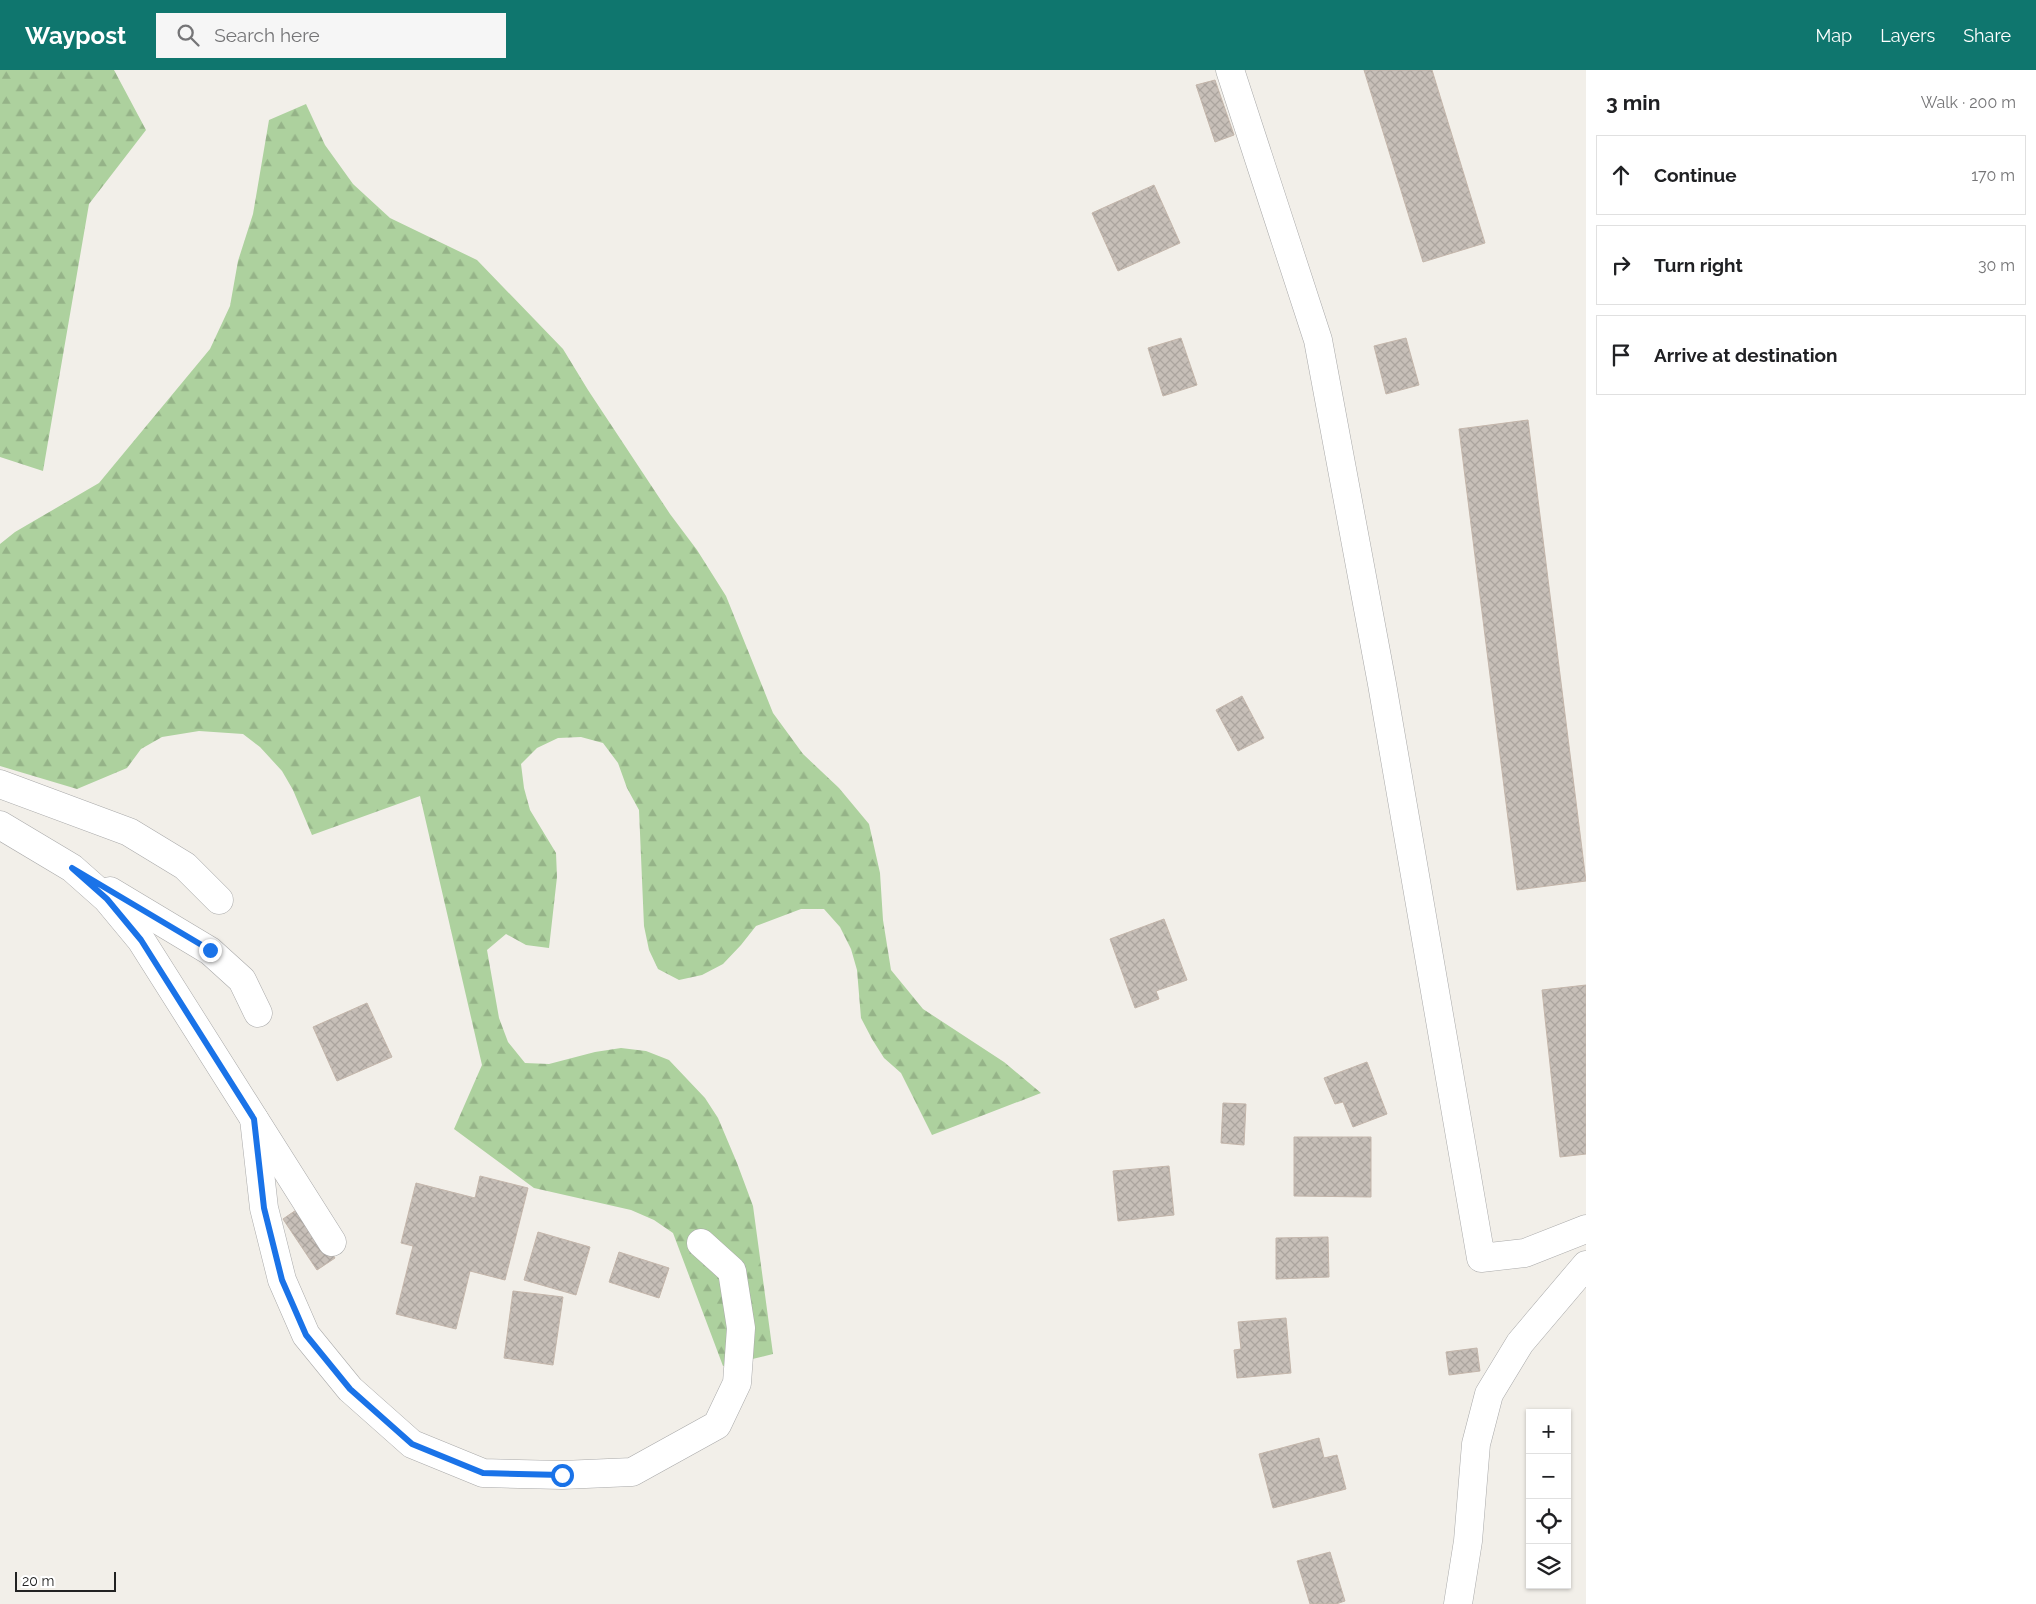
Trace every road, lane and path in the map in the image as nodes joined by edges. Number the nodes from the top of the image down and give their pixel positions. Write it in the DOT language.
graph roads {
  1 [pos="1230,70"];
  2 [pos="0,784"];
  3 [pos="0,825"];
  4 [pos="72,868"];
  5 [pos="219,900"];
  6 [pos="258,1013"];
  7 [pos="254,1119"];
  8 [pos="1586,1229"];
  9 [pos="332,1242"];
  10 [pos="701,1243"];
  11 [pos="1586,1265"];
  12 [pos="1458,1604"];
  1 -- 8 [label="street"];
  2 -- 5 [label="street"];
  3 -- 4 [label="street"];
  4 -- 6 [label="street"];
  4 -- 7 [label="street"];
  7 -- 9 [label="street"];
  7 -- 10 [label="street"];
  11 -- 12 [label="street"];
}
